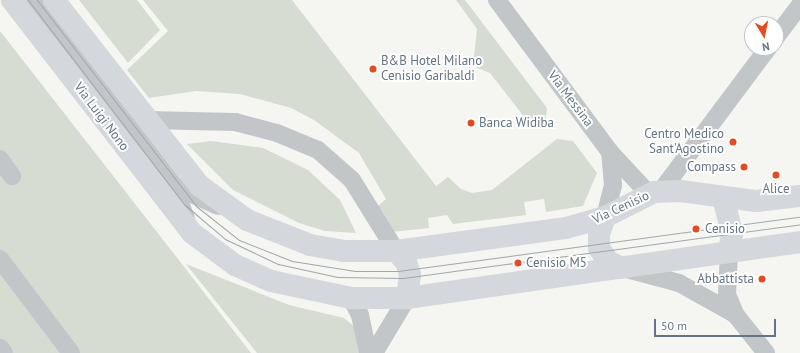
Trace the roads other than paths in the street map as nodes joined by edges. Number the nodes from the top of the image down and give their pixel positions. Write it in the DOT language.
graph roads {
  1 [pos="12,0"];
  2 [pos="32,0"];
  3 [pos="54,0"];
  4 [pos="497,0"];
  5 [pos="800,5"];
  6 [pos="784,26"];
  7 [pos="762,56"];
  8 [pos="146,120"];
  9 [pos="610,152"];
  10 [pos="0,159"];
  11 [pos="12,176"];
  12 [pos="174,186"];
  13 [pos="654,192"];
  14 [pos="800,196"];
  15 [pos="723,197"];
  16 [pos="234,212"];
  17 [pos="605,217"];
  18 [pos="192,233"];
  19 [pos="800,242"];
  20 [pos="396,251"];
  21 [pos="729,252"];
  22 [pos="0,259"];
  23 [pos="621,268"];
  24 [pos="351,298"];
  25 [pos="407,298"];
  26 [pos="735,314"];
  27 [pos="0,348"];
  28 [pos="4,353"];
  29 [pos="71,353"];
  30 [pos="368,353"];
  31 [pos="374,353"];
  32 [pos="766,353"];
  1 -- 18 [label="main road, Via Luigi Nono"];
  2 -- 12 [label="street"];
  3 -- 8 [label="main road"];
  4 -- 9 [label="street, Via Messina"];
  5 -- 6 [label="street"];
  7 -- 13 [label="street"];
  8 -- 16 [label="main road"];
  8 -- 20 [label="street"];
  9 -- 13 [label="street, Via Messina"];
  9 -- 17 [label="street"];
  10 -- 11 [label="street"];
  12 -- 16 [label="street"];
  12 -- 18 [label="street"];
  13 -- 15 [label="main road, Via Cenisio"];
  13 -- 17 [label="main road, Via Cenisio"];
  14 -- 15 [label="main road, Via Cenisio"];
  15 -- 21 [label="main road"];
  16 -- 20 [label="main road, Via Cenisio"];
  17 -- 20 [label="main road, Via Cenisio"];
  17 -- 23 [label="main road"];
  18 -- 24 [label="main road, Via Luigi Nono"];
  19 -- 21 [label="main road"];
  20 -- 25 [label="main road"];
  21 -- 23 [label="main road"];
  21 -- 26 [label="street"];
  22 -- 29 [label="street"];
  23 -- 25 [label="main road"];
  23 -- 26 [label="street"];
  24 -- 25 [label="main road, Via Luigi Nono"];
  24 -- 30 [label="street"];
  25 -- 31 [label="street"];
  26 -- 32 [label="street"];
  27 -- 28 [label="street"];
}
